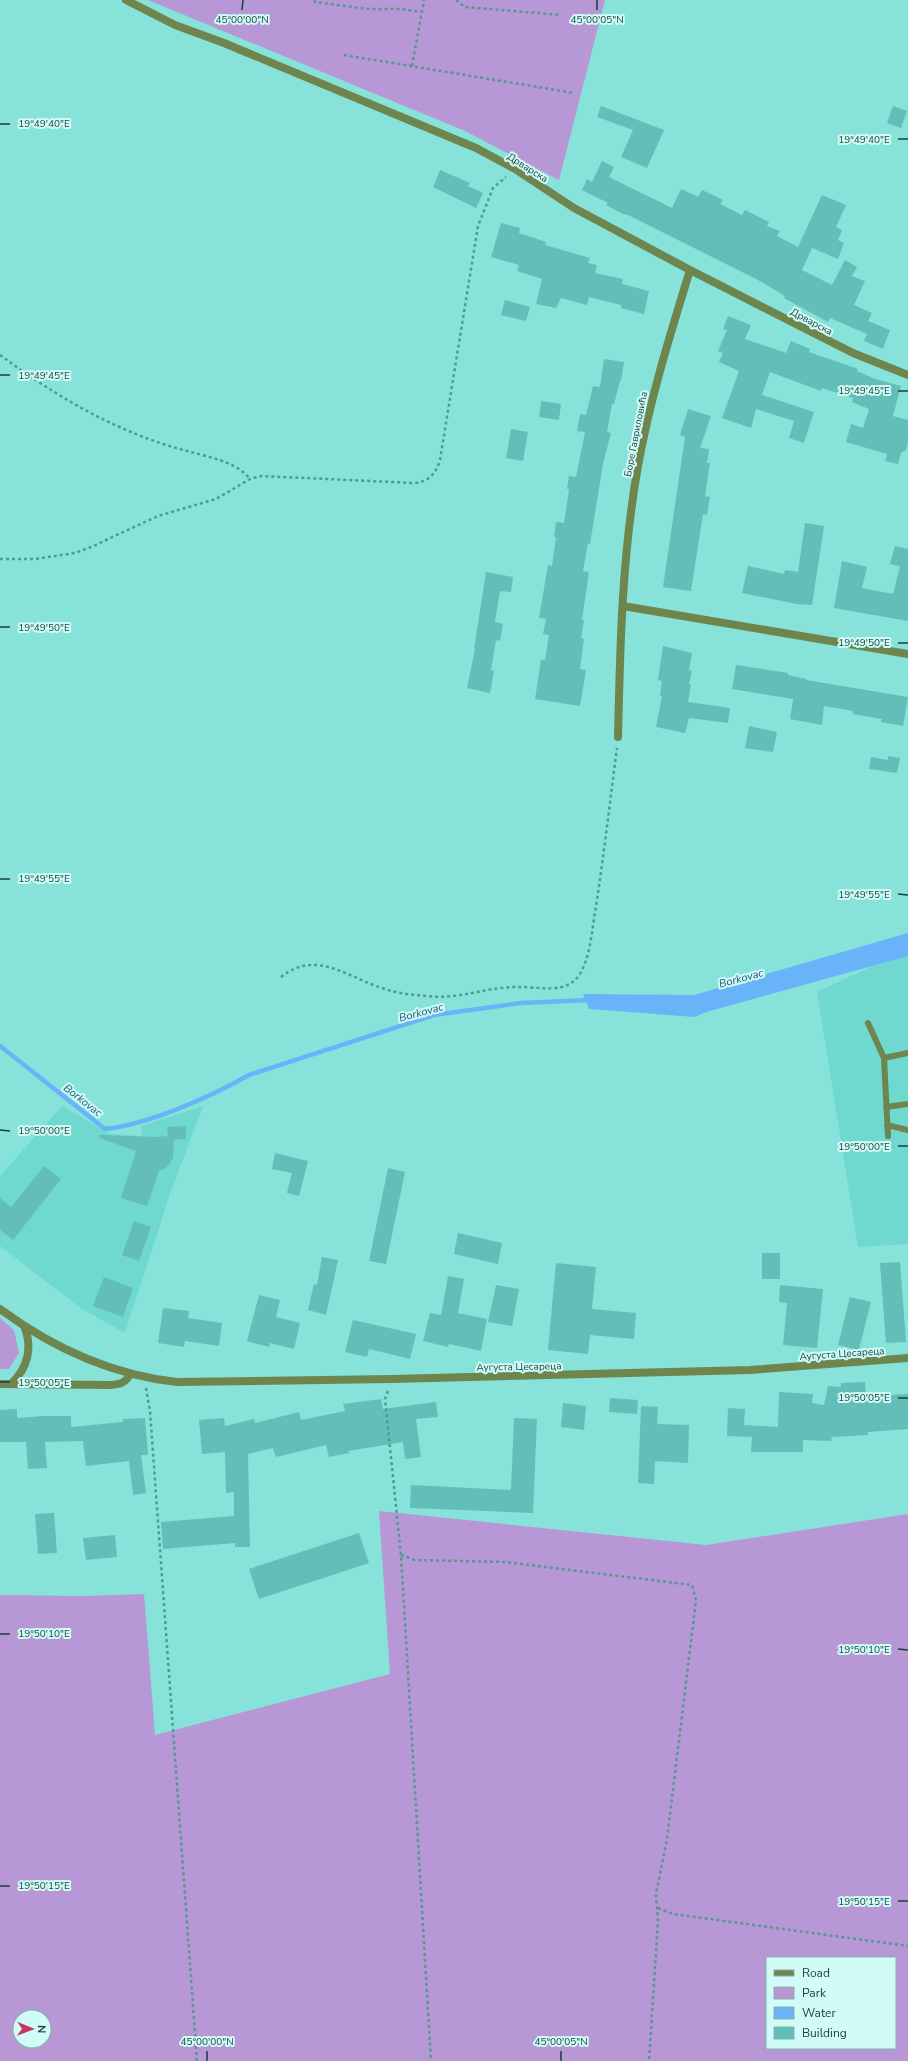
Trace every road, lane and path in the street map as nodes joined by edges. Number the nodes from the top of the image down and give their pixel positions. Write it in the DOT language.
graph roads {
  1 [pos="126,0"];
  2 [pos="315,0"];
  3 [pos="424,0"];
  4 [pos="456,0"];
  5 [pos="422,12"];
  6 [pos="561,15"];
  7 [pos="344,55"];
  8 [pos="412,66"];
  9 [pos="574,93"];
  10 [pos="515,169"];
  11 [pos="690,270"];
  12 [pos="0,355"];
  13 [pos="908,376"];
  14 [pos="250,479"];
  15 [pos="0,560"];
  16 [pos="623,606"];
  17 [pos="908,654"];
  18 [pos="618,737"];
  19 [pos="281,977"];
  20 [pos="868,1023"];
  21 [pos="908,1053"];
  22 [pos="884,1058"];
  23 [pos="908,1104"];
  24 [pos="886,1107"];
  25 [pos="887,1125"];
  26 [pos="908,1130"];
  27 [pos="888,1136"];
  28 [pos="0,1309"];
  29 [pos="24,1326"];
  30 [pos="908,1358"];
  31 [pos="130,1374"];
  32 [pos="144,1377"];
  33 [pos="392,1379"];
  34 [pos="0,1384"];
  35 [pos="12,1384"];
  36 [pos="401,1555"];
  37 [pos="658,1908"];
  38 [pos="908,1946"];
  39 [pos="197,2061"];
  40 [pos="431,2061"];
  41 [pos="649,2061"];
  1 -- 10 [label="street, Дрварска"];
  2 -- 5 [label="path"];
  3 -- 5 [label="path"];
  4 -- 6 [label="path"];
  5 -- 8 [label="path"];
  7 -- 8 [label="path"];
  8 -- 9 [label="path"];
  10 -- 11 [label="street, Дрварска"];
  10 -- 14 [label="path"];
  11 -- 13 [label="street, Дрварска"];
  11 -- 16 [label="street, Боре Гавриловића"];
  12 -- 14 [label="path"];
  14 -- 15 [label="path"];
  16 -- 17 [label="street"];
  16 -- 18 [label="street, Боре Гавриловића"];
  18 -- 19 [label="path"];
  20 -- 22 [label="lane"];
  21 -- 22 [label="lane"];
  22 -- 24 [label="lane"];
  23 -- 24 [label="lane"];
  24 -- 25 [label="lane"];
  25 -- 26 [label="lane"];
  25 -- 27 [label="lane"];
  28 -- 29 [label="street, Аугуста Цесареца"];
  29 -- 31 [label="street, Аугуста Цесареца"];
  29 -- 35 [label="street"];
  30 -- 33 [label="street, Аугуста Цесареца"];
  31 -- 32 [label="street, Аугуста Цесареца"];
  31 -- 35 [label="street"];
  32 -- 33 [label="street, Аугуста Цесареца"];
  32 -- 39 [label="path"];
  33 -- 36 [label="path"];
  34 -- 35 [label="street"];
  36 -- 37 [label="path"];
  36 -- 40 [label="path"];
  37 -- 38 [label="path"];
  37 -- 41 [label="path"];
}
